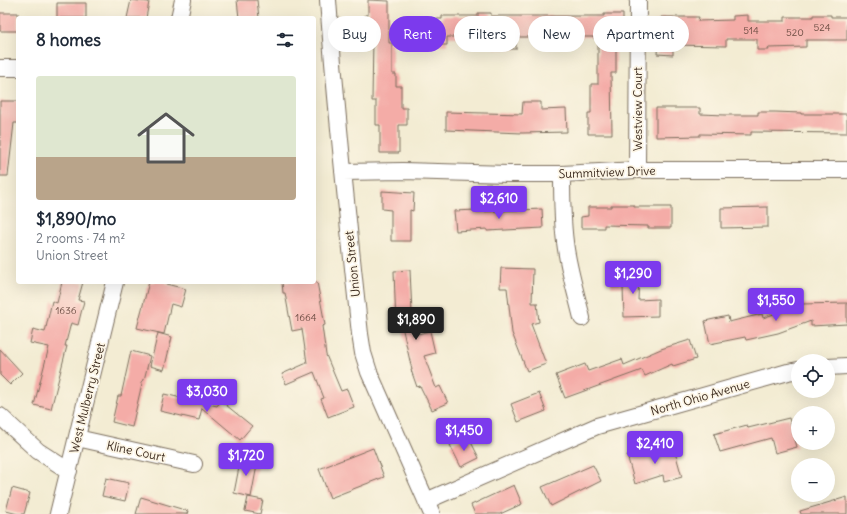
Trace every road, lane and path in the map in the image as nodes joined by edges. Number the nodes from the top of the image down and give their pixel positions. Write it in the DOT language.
graph roads {
  1 [pos="183,0"];
  2 [pos="328,0"];
  3 [pos="638,0"];
  4 [pos="179,16"];
  5 [pos="0,68"];
  6 [pos="16,68"];
  7 [pos="637,170"];
  8 [pos="847,170"];
  9 [pos="343,172"];
  10 [pos="562,174"];
  11 [pos="115,284"];
  12 [pos="582,318"];
  13 [pos="847,366"];
  14 [pos="835,367"];
  15 [pos="791,371"];
  16 [pos="0,416"];
  17 [pos="77,438"];
  18 [pos="194,464"];
  19 [pos="69,471"];
  20 [pos="429,507"];
  21 [pos="58,514"];
  1 -- 4 [label="street"];
  2 -- 9 [label="street, Union Street"];
  3 -- 7 [label="street, Westview Court"];
  5 -- 6 [label="street"];
  7 -- 8 [label="street, Summitview Drive"];
  7 -- 10 [label="street, Summitview Drive"];
  9 -- 10 [label="street, Summitview Drive"];
  9 -- 20 [label="street, Union Street"];
  10 -- 12 [label="street"];
  11 -- 17 [label="street, West Mulberry Street"];
  13 -- 14 [label="street"];
  15 -- 20 [label="street, North Ohio Avenue"];
  16 -- 19 [label="street"];
  17 -- 18 [label="street, Kline Court"];
  17 -- 19 [label="street, West Mulberry Street"];
  19 -- 21 [label="street, West Mulberry Street"];
}
